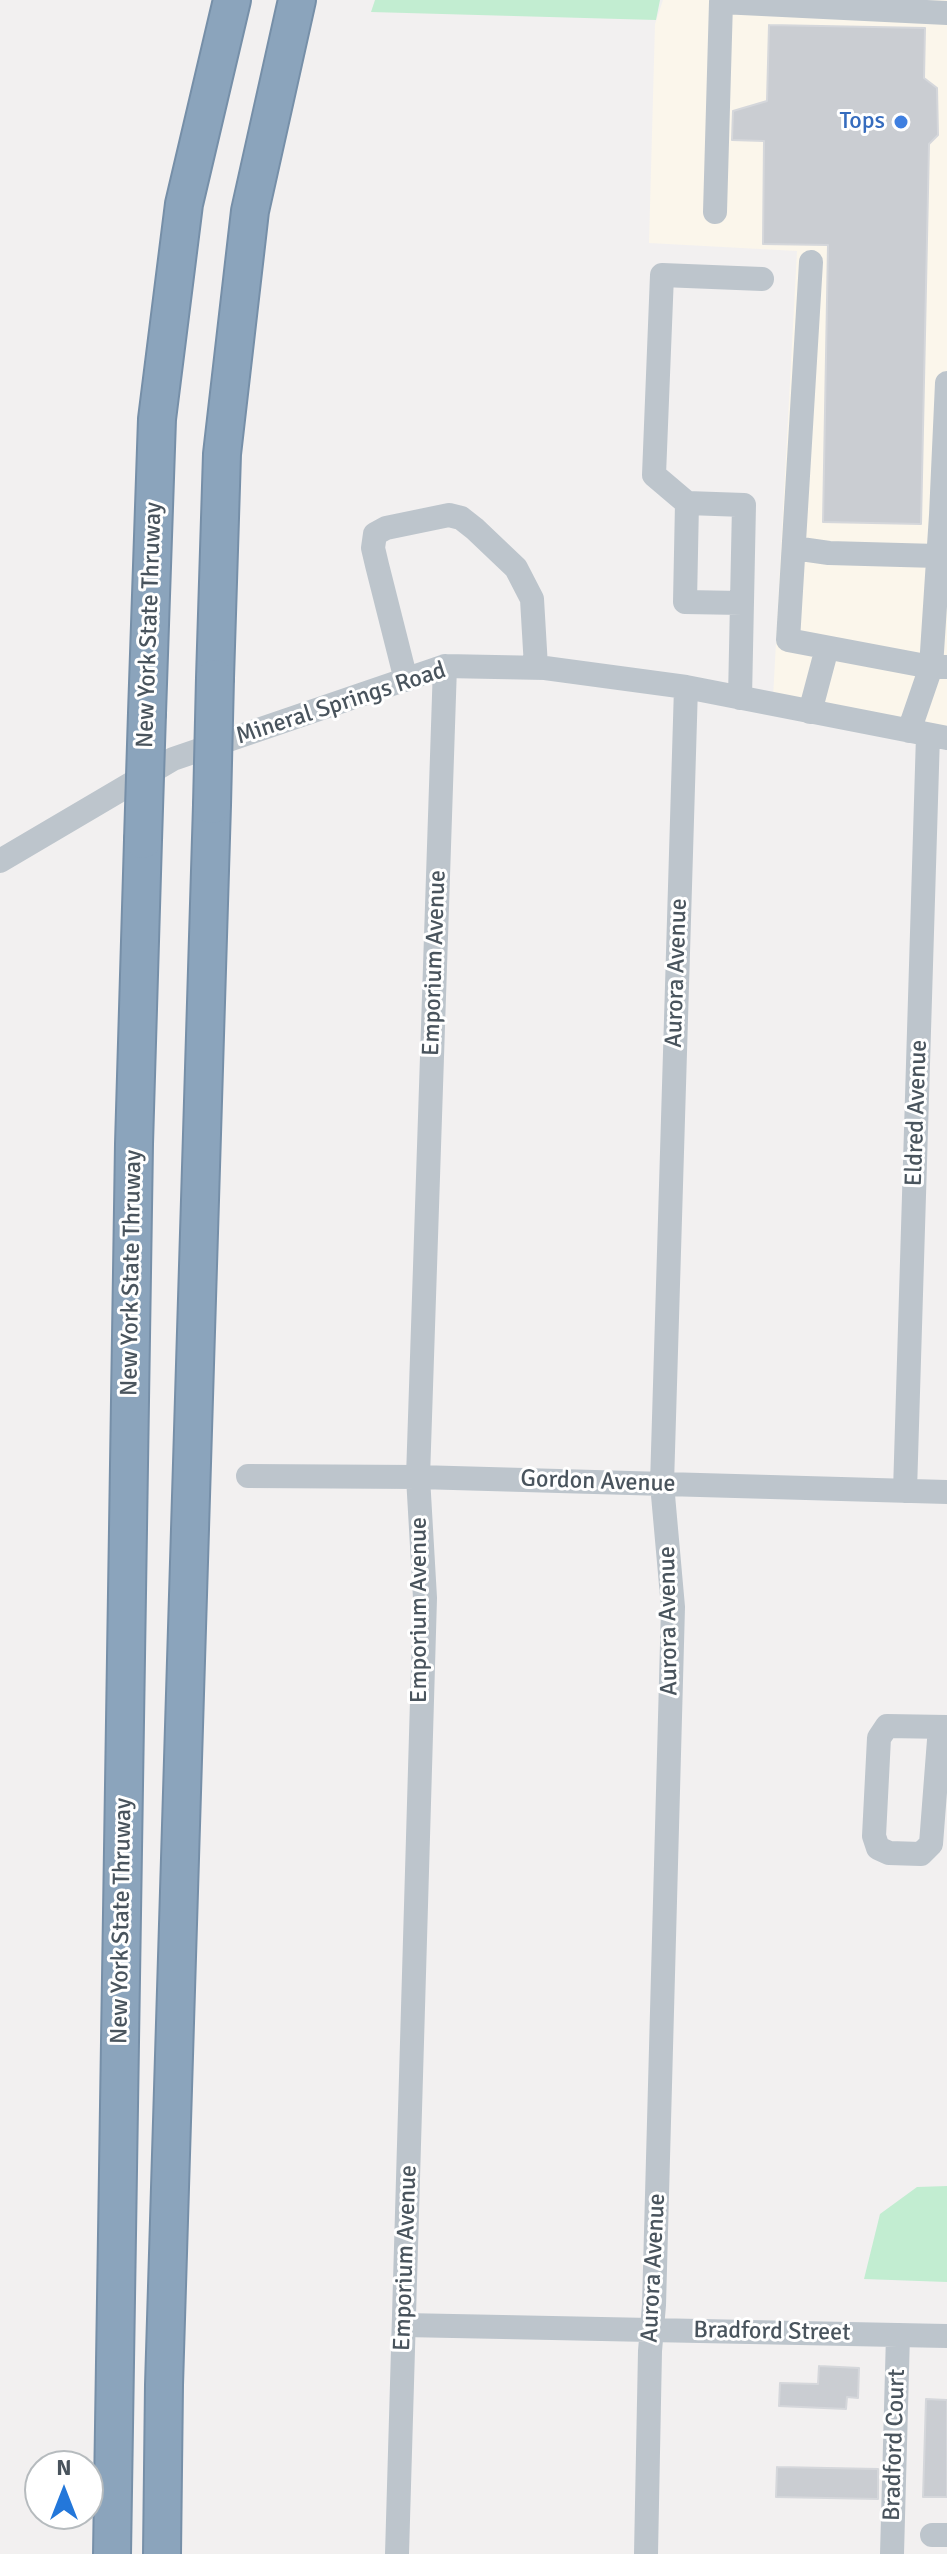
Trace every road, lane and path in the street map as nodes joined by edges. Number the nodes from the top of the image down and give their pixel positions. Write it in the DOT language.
graph roads {
  1 [pos="232,0"];
  2 [pos="297,0"];
  3 [pos="947,13"];
  4 [pos="715,212"];
  5 [pos="811,262"];
  6 [pos="762,279"];
  7 [pos="947,383"];
  8 [pos="687,503"];
  9 [pos="944,515"];
  10 [pos="794,548"];
  11 [pos="937,556"];
  12 [pos="742,603"];
  13 [pos="827,648"];
  14 [pos="445,666"];
  15 [pos="536,667"];
  16 [pos="939,667"];
  17 [pos="406,680"];
  18 [pos="686,687"];
  19 [pos="740,698"];
  20 [pos="810,712"];
  21 [pos="928,735"];
  22 [pos="0,861"];
  23 [pos="248,1476"];
  24 [pos="418,1477"];
  25 [pos="662,1484"];
  26 [pos="905,1491"];
  27 [pos="947,1492"];
  28 [pos="943,1727"];
  29 [pos="404,2325"];
  30 [pos="652,2330"];
  31 [pos="898,2335"];
  32 [pos="947,2336"];
  33 [pos="112,2554"];
  34 [pos="162,2554"];
  35 [pos="397,2554"];
  36 [pos="646,2554"];
  37 [pos="892,2554"];
  1 -- 33 [label="highway, New York State Thruway, bridge"];
  2 -- 34 [label="highway, bridge"];
  3 -- 4 [label="street"];
  5 -- 10 [label="street"];
  6 -- 8 [label="street"];
  7 -- 9 [label="street, Eldred Avenue"];
  8 -- 12 [label="street"];
  8 -- 12 [label="street"];
  9 -- 11 [label="street, Eldred Avenue"];
  10 -- 11 [label="street"];
  10 -- 13 [label="street"];
  11 -- 16 [label="street, Eldred Avenue"];
  12 -- 19 [label="street"];
  13 -- 16 [label="street"];
  13 -- 20 [label="street"];
  14 -- 15 [label="street, Mineral Springs Road"];
  14 -- 17 [label="street, Mineral Springs Road"];
  14 -- 24 [label="street, Emporium Avenue"];
  15 -- 17 [label="street"];
  15 -- 18 [label="street, Mineral Springs Road"];
  16 -- 21 [label="street, Eldred Avenue"];
  17 -- 22 [label="street, Mineral Springs Road"];
  18 -- 19 [label="street, Mineral Springs Road"];
  18 -- 25 [label="street, Aurora Avenue"];
  19 -- 20 [label="street, Mineral Springs Road"];
  20 -- 21 [label="street, Mineral Springs Road"];
  21 -- 26 [label="street, Eldred Avenue"];
  23 -- 24 [label="street, Gordon Avenue"];
  24 -- 25 [label="street, Gordon Avenue"];
  24 -- 29 [label="street, Emporium Avenue"];
  25 -- 26 [label="street, Gordon Avenue"];
  25 -- 30 [label="street, Aurora Avenue"];
  26 -- 27 [label="street, Gordon Avenue"];
  28 -- 28 [label="street"];
  29 -- 30 [label="street, Bradford Street"];
  29 -- 35 [label="street, Emporium Avenue"];
  30 -- 31 [label="street, Bradford Street"];
  30 -- 36 [label="street, Aurora Avenue"];
  31 -- 32 [label="street, Bradford Street"];
  31 -- 37 [label="street, Bradford Court"];
}
